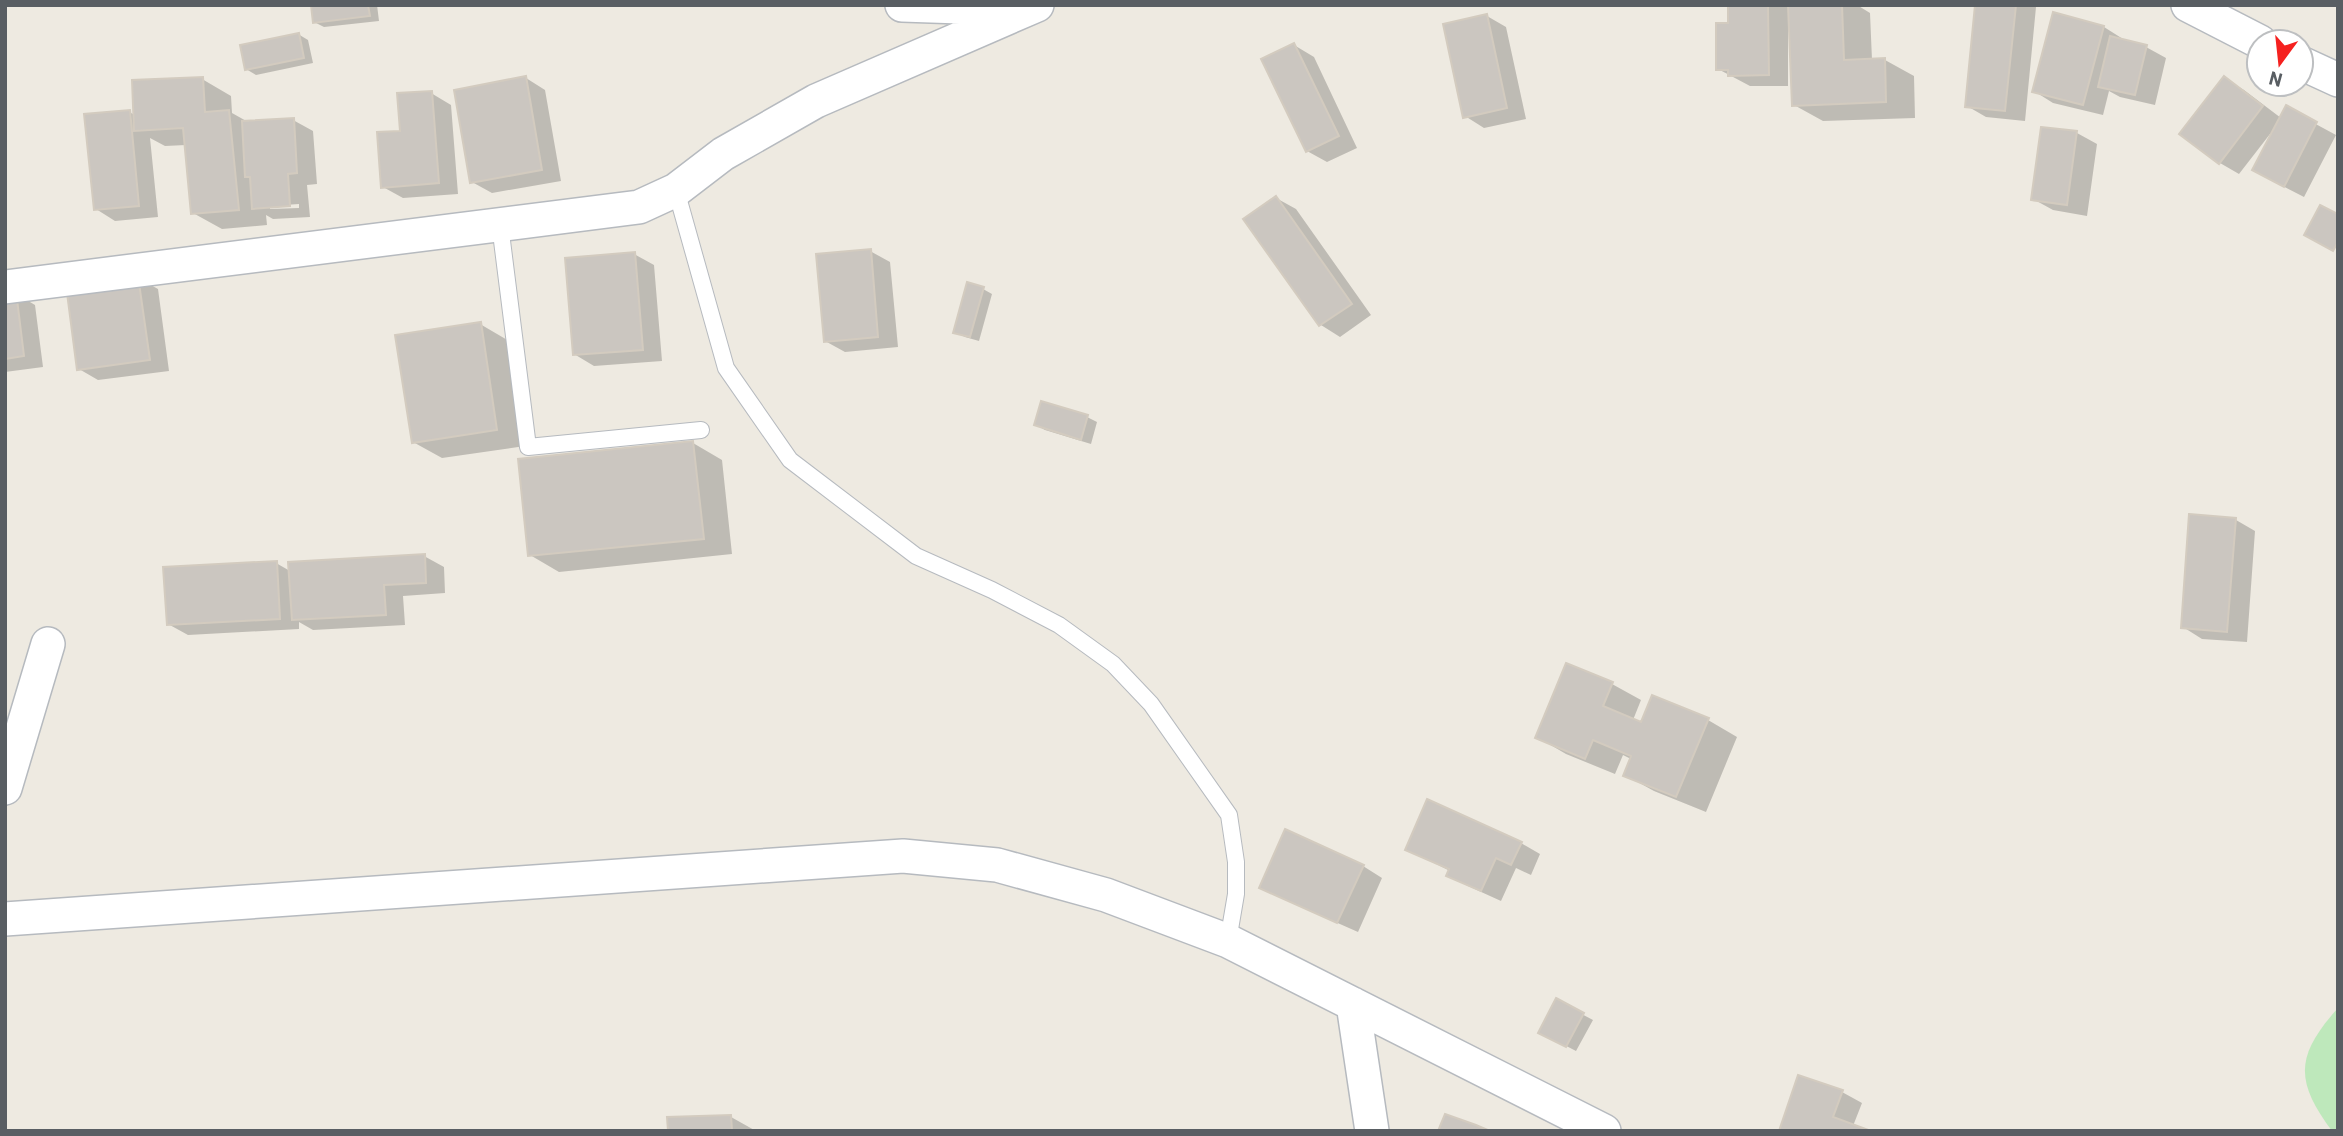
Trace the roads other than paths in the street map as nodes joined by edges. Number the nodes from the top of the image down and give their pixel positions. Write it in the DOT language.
graph roads {
  1 [pos="902,5"];
  2 [pos="2188,5"];
  3 [pos="1033,7"];
  4 [pos="2245,34"];
  5 [pos="2315,69"];
  6 [pos="2338,80"];
  7 [pos="676,190"];
  8 [pos="500,225"];
  9 [pos="5,287"];
  10 [pos="701,430"];
  11 [pos="48,644"];
  12 [pos="5,788"];
  13 [pos="5,919"];
  14 [pos="1228,940"];
  15 [pos="1353,1003"];
  16 [pos="1372,1131"];
  17 [pos="1604,1131"];
  1 -- 3 [label="street"];
  2 -- 4 [label="street"];
  3 -- 7 [label="street"];
  5 -- 6 [label="street"];
  7 -- 8 [label="street"];
  7 -- 14 [label="lane"];
  8 -- 9 [label="street"];
  8 -- 10 [label="lane"];
  11 -- 12 [label="street"];
  13 -- 14 [label="street"];
  14 -- 15 [label="street"];
  15 -- 16 [label="street"];
  15 -- 17 [label="street"];
}
